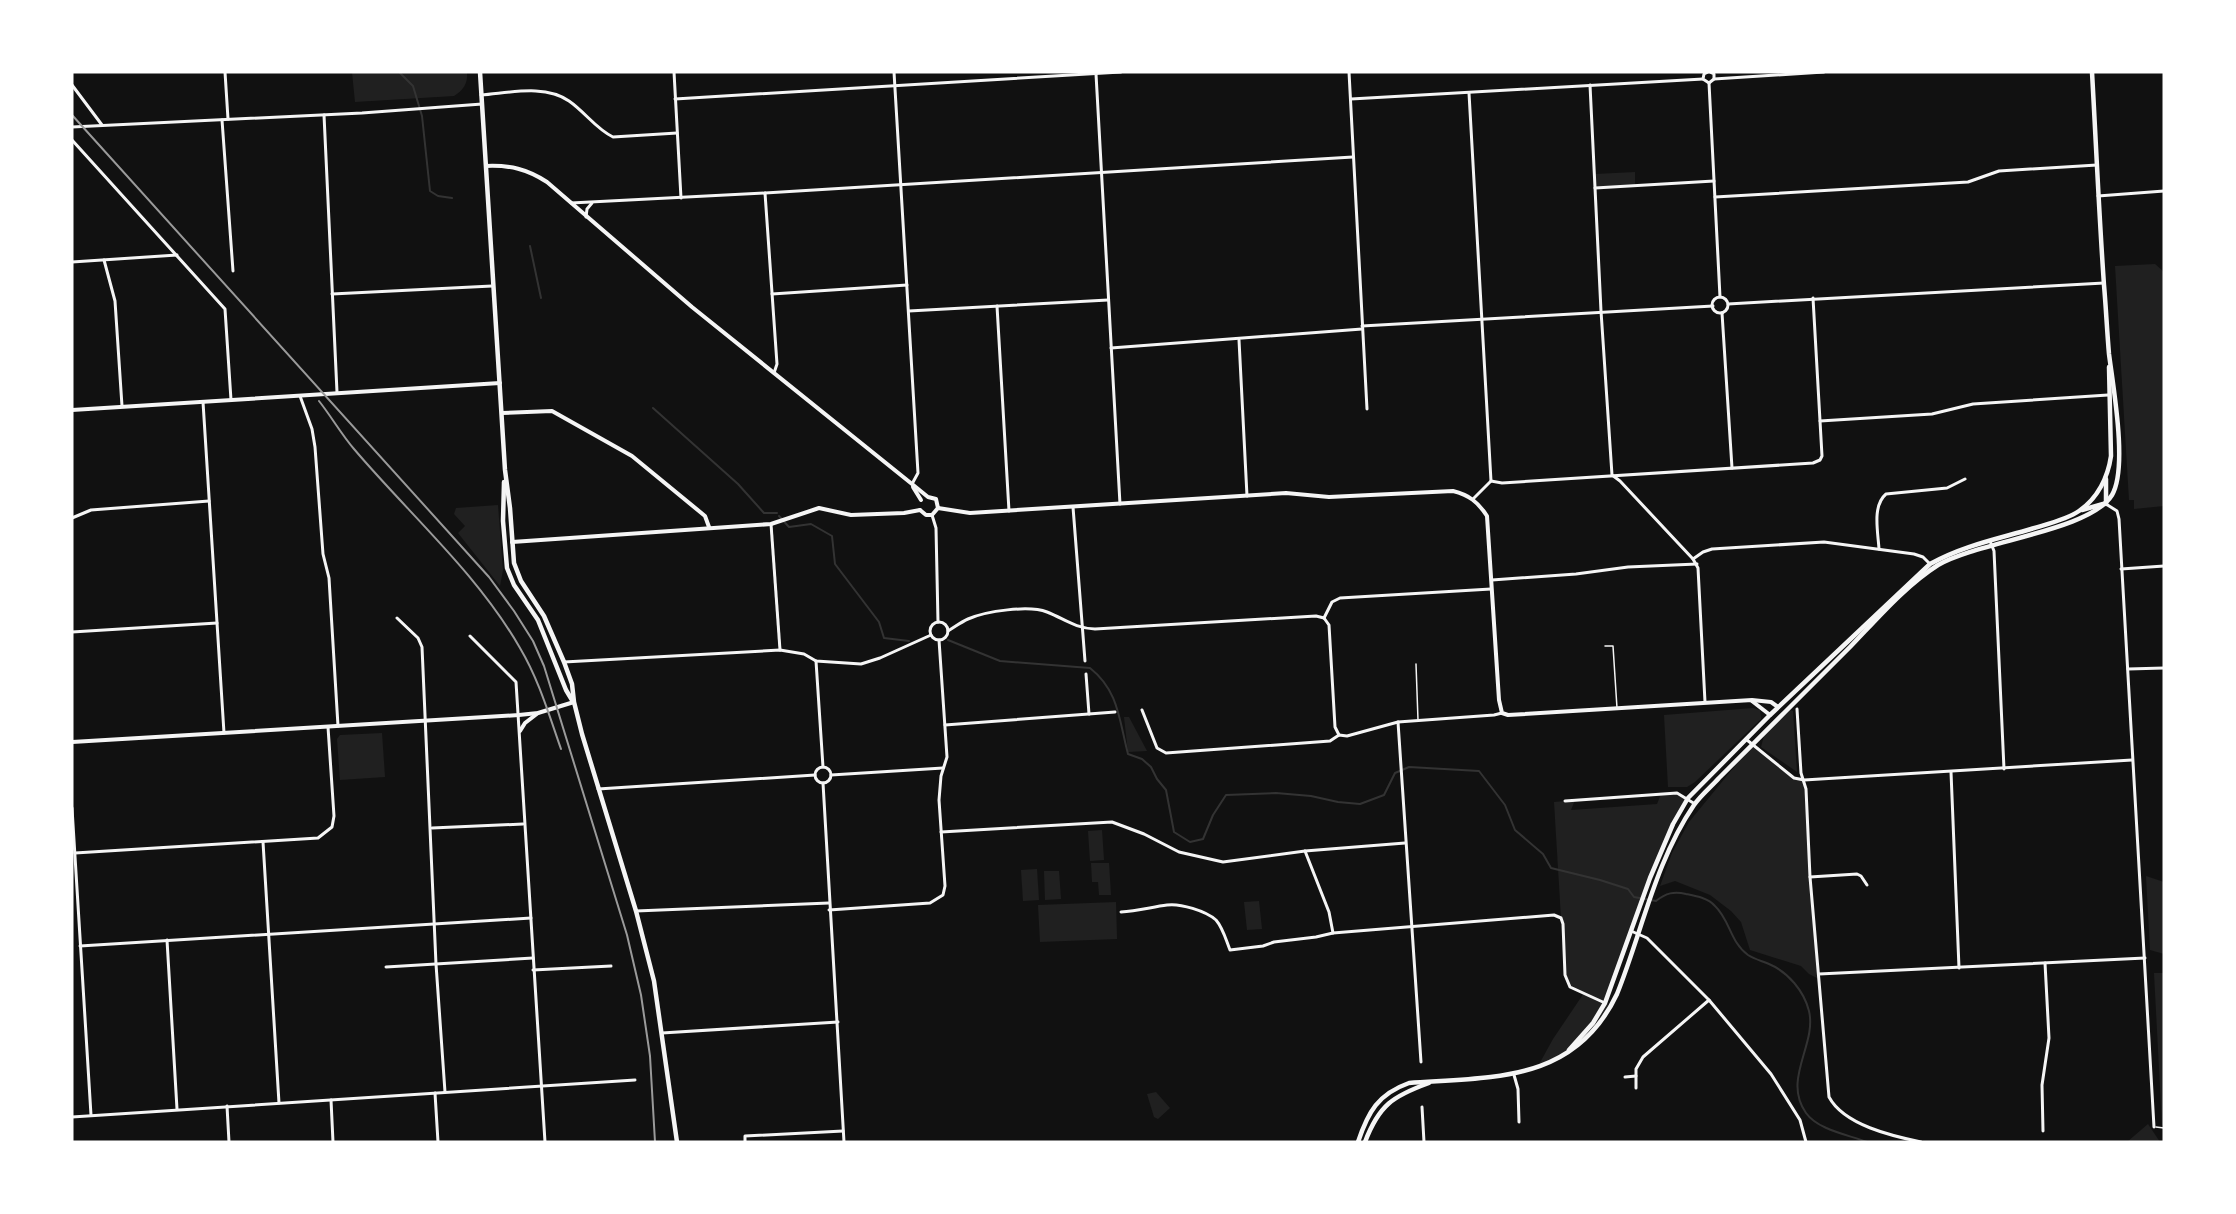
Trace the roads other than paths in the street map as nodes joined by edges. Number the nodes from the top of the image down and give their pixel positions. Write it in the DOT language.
graph roads {
  1 [pos="225,72"];
  2 [pos="480,72"];
  3 [pos="674,72"];
  4 [pos="894,72"];
  5 [pos="1120,72"];
  6 [pos="1349,72"];
  7 [pos="1709,72"];
  8 [pos="1824,72"];
  9 [pos="2092,72"];
  10 [pos="1096,73"];
  11 [pos="1703,79"];
  12 [pos="1714,79"];
  13 [pos="1709,83"];
  14 [pos="895,84"];
  15 [pos="72,85"];
  16 [pos="1590,86"];
  17 [pos="1469,93"];
  18 [pos="481,95"];
  19 [pos="675,99"];
  20 [pos="1351,99"];
  21 [pos="482,104"];
  22 [pos="324,115"];
  23 [pos="228,119"];
  24 [pos="222,120"];
  25 [pos="102,125"];
  26 [pos="72,127"];
  27 [pos="677,133"];
  28 [pos="72,140"];
  29 [pos="1353,157"];
  30 [pos="2097,165"];
  31 [pos="486,166"];
  32 [pos="1102,172"];
  33 [pos="1714,181"];
  34 [pos="901,185"];
  35 [pos="1595,188"];
  36 [pos="2164,191"];
  37 [pos="765,193"];
  38 [pos="2098,196"];
  39 [pos="1716,197"];
  40 [pos="681,198"];
  41 [pos="571,203"];
  42 [pos="592,203"];
  43 [pos="586,217"];
  44 [pos="177,255"];
  45 [pos="104,260"];
  46 [pos="72,262"];
  47 [pos="233,271"];
  48 [pos="2104,284"];
  49 [pos="907,285"];
  50 [pos="493,286"];
  51 [pos="332,294"];
  52 [pos="772,294"];
  53 [pos="1720,297"];
  54 [pos="1812,298"];
  55 [pos="1108,300"];
  56 [pos="1728,304"];
  57 [pos="997,306"];
  58 [pos="1713,306"];
  59 [pos="909,311"];
  60 [pos="1601,311"];
  61 [pos="1722,313"];
  62 [pos="1481,318"];
  63 [pos="1362,327"];
  64 [pos="1239,340"];
  65 [pos="1111,348"];
  66 [pos="2109,352"];
  67 [pos="774,372"];
  68 [pos="500,383"];
  69 [pos="337,392"];
  70 [pos="300,394"];
  71 [pos="2108,395"];
  72 [pos="231,400"];
  73 [pos="203,402"];
  74 [pos="122,407"];
  75 [pos="1367,409"];
  76 [pos="72,410"];
  77 [pos="502,413"];
  78 [pos="1820,421"];
  79 [pos="1731,468"];
  80 [pos="505,470"];
  81 [pos="1612,475"];
  82 [pos="2106,477"];
  83 [pos="1965,479"];
  84 [pos="1491,481"];
  85 [pos="912,484"];
  86 [pos="1247,496"];
  87 [pos="928,497"];
  88 [pos="1473,499"];
  89 [pos="921,500"];
  90 [pos="209,501"];
  91 [pos="1120,504"];
  92 [pos="2106,504"];
  93 [pos="1073,507"];
  94 [pos="938,508"];
  95 [pos="920,510"];
  96 [pos="1009,511"];
  97 [pos="2079,511"];
  98 [pos="932,515"];
  99 [pos="72,518"];
  100 [pos="771,524"];
  101 [pos="709,527"];
  102 [pos="512,542"];
  103 [pos="1991,543"];
  104 [pos="1879,549"];
  105 [pos="1693,559"];
  106 [pos="1697,564"];
  107 [pos="1930,564"];
  108 [pos="2164,566"];
  109 [pos="2121,569"];
  110 [pos="1492,580"];
  111 [pos="1492,589"];
  112 [pos="397,618"];
  113 [pos="1324,618"];
  114 [pos="938,622"];
  115 [pos="217,623"];
  116 [pos="1082,628"];
  117 [pos="948,631"];
  118 [pos="72,632"];
  119 [pos="931,635"];
  120 [pos="470,636"];
  121 [pos="939,640"];
  122 [pos="1605,646"];
  123 [pos="780,650"];
  124 [pos="816,661"];
  125 [pos="1085,661"];
  126 [pos="564,662"];
  127 [pos="1416,664"];
  128 [pos="2164,668"];
  129 [pos="2128,669"];
  130 [pos="1086,674"];
  131 [pos="1752,700"];
  132 [pos="574,702"];
  133 [pos="1705,704"];
  134 [pos="1779,707"];
  135 [pos="1797,709"];
  136 [pos="1142,710"];
  137 [pos="1617,710"];
  138 [pos="1501,711"];
  139 [pos="1115,712"];
  140 [pos="538,713"];
  141 [pos="1785,713"];
  142 [pos="1089,714"];
  143 [pos="519,715"];
  144 [pos="1770,715"];
  145 [pos="426,721"];
  146 [pos="1418,721"];
  147 [pos="1776,721"];
  148 [pos="1398,722"];
  149 [pos="945,724"];
  150 [pos="338,726"];
  151 [pos="328,727"];
  152 [pos="520,731"];
  153 [pos="224,733"];
  154 [pos="1339,735"];
  155 [pos="1746,739"];
  156 [pos="72,742"];
  157 [pos="1753,744"];
  158 [pos="2132,760"];
  159 [pos="823,767"];
  160 [pos="943,768"];
  161 [pos="2004,769"];
  162 [pos="1951,772"];
  163 [pos="815,775"];
  164 [pos="831,775"];
  165 [pos="1803,780"];
  166 [pos="823,783"];
  167 [pos="598,789"];
  168 [pos="1688,798"];
  169 [pos="1565,801"];
  170 [pos="1695,804"];
  171 [pos="72,808"];
  172 [pos="524,824"];
  173 [pos="432,828"];
  174 [pos="941,832"];
  175 [pos="263,842"];
  176 [pos="1405,843"];
  177 [pos="1305,851"];
  178 [pos="75,853"];
  179 [pos="1810,877"];
  180 [pos="1867,885"];
  181 [pos="829,903"];
  182 [pos="829,910"];
  183 [pos="636,911"];
  184 [pos="1121,912"];
  185 [pos="531,918"];
  186 [pos="435,924"];
  187 [pos="1412,926"];
  188 [pos="1631,931"];
  189 [pos="1334,933"];
  190 [pos="268,934"];
  191 [pos="1638,934"];
  192 [pos="167,940"];
  193 [pos="80,946"];
  194 [pos="533,958"];
  195 [pos="2145,958"];
  196 [pos="2045,963"];
  197 [pos="436,964"];
  198 [pos="611,966"];
  199 [pos="386,967"];
  200 [pos="1959,968"];
  201 [pos="533,970"];
  202 [pos="1819,974"];
  203 [pos="1709,1000"];
  204 [pos="1605,1003"];
  205 [pos="1611,1006"];
  206 [pos="838,1022"];
  207 [pos="662,1033"];
  208 [pos="1565,1054"];
  209 [pos="1421,1062"];
  210 [pos="1514,1075"];
  211 [pos="1636,1076"];
  212 [pos="1625,1077"];
  213 [pos="635,1080"];
  214 [pos="1434,1081"];
  215 [pos="542,1086"];
  216 [pos="1636,1088"];
  217 [pos="445,1092"];
  218 [pos="435,1093"];
  219 [pos="331,1100"];
  220 [pos="279,1103"];
  221 [pos="227,1106"];
  222 [pos="1422,1107"];
  223 [pos="177,1109"];
  224 [pos="91,1115"];
  225 [pos="72,1117"];
  226 [pos="1520,1122"];
  227 [pos="2154,1127"];
  228 [pos="2164,1128"];
  229 [pos="843,1131"];
  230 [pos="2043,1131"];
  231 [pos="229,1142"];
  232 [pos="333,1142"];
  233 [pos="438,1142"];
  234 [pos="545,1142"];
  235 [pos="677,1142"];
  236 [pos="745,1142"];
  237 [pos="844,1142"];
  238 [pos="1359,1142"];
  239 [pos="1365,1142"];
  240 [pos="1424,1142"];
  241 [pos="1806,1142"];
  242 [pos="1921,1142"];
  1 -- 23 [label="street"];
  2 -- 18 [label="main road"];
  3 -- 19 [label="street"];
  4 -- 14 [label="street"];
  5 -- 10 [label="street"];
  6 -- 20 [label="street"];
  7 -- 11 [label="street"];
  7 -- 12 [label="street"];
  8 -- 12 [label="street"];
  9 -- 30 [label="main road"];
  10 -- 14 [label="street"];
  10 -- 32 [label="street"];
  11 -- 13 [label="street"];
  11 -- 16 [label="street"];
  12 -- 13 [label="street"];
  13 -- 33 [label="street"];
  14 -- 19 [label="street"];
  14 -- 34 [label="street"];
  15 -- 25 [label="street"];
  16 -- 17 [label="street"];
  16 -- 35 [label="street"];
  17 -- 20 [label="street"];
  17 -- 62 [label="street"];
  18 -- 21 [label="main road"];
  18 -- 27 [label="street"];
  19 -- 27 [label="street"];
  20 -- 29 [label="street"];
  21 -- 22 [label="street"];
  21 -- 31 [label="main road"];
  22 -- 23 [label="street"];
  22 -- 51 [label="street"];
  23 -- 24 [label="street"];
  24 -- 25 [label="street"];
  24 -- 47 [label="street"];
  25 -- 26 [label="street"];
  27 -- 40 [label="street"];
  28 -- 44 [label="street"];
  29 -- 32 [label="street"];
  29 -- 63 [label="street"];
  30 -- 38 [label="main road"];
  30 -- 39 [label="street"];
  31 -- 41 [label="street"];
  31 -- 50 [label="main road"];
  32 -- 34 [label="street"];
  32 -- 55 [label="street"];
  33 -- 35 [label="street"];
  33 -- 39 [label="street"];
  34 -- 37 [label="street"];
  34 -- 49 [label="street"];
  35 -- 60 [label="street"];
  36 -- 38 [label="street"];
  37 -- 40 [label="street"];
  37 -- 52 [label="street"];
  38 -- 48 [label="main road"];
  39 -- 53 [label="street"];
  40 -- 42 [label="street"];
  41 -- 42 [label="street"];
  41 -- 43 [label="street"];
  42 -- 43 [label="street"];
  43 -- 67 [label="street"];
  44 -- 45 [label="street"];
  44 -- 72 [label="street"];
  45 -- 46 [label="street"];
  45 -- 74 [label="street"];
  48 -- 54 [label="street"];
  48 -- 66 [label="main road"];
  49 -- 52 [label="street"];
  49 -- 59 [label="street"];
  50 -- 51 [label="street"];
  50 -- 68 [label="main road"];
  51 -- 69 [label="street"];
  52 -- 67 [label="street"];
  53 -- 56 [label="street"];
  53 -- 58 [label="street"];
  54 -- 56 [label="street"];
  54 -- 78 [label="street"];
  55 -- 57 [label="street"];
  55 -- 65 [label="street"];
  56 -- 61 [label="street"];
  57 -- 59 [label="street"];
  57 -- 96 [label="street"];
  58 -- 60 [label="street"];
  58 -- 61 [label="street"];
  59 -- 85 [label="street"];
  60 -- 62 [label="street"];
  60 -- 81 [label="street"];
  61 -- 79 [label="street"];
  62 -- 63 [label="street"];
  62 -- 84 [label="street"];
  63 -- 64 [label="street"];
  63 -- 75 [label="street"];
  64 -- 65 [label="street"];
  64 -- 86 [label="street"];
  65 -- 91 [label="street"];
  66 -- 71 [label="main road"];
  66 -- 92 [label="main road"];
  67 -- 85 [label="street"];
  68 -- 69 [label="street"];
  68 -- 77 [label="main road"];
  69 -- 70 [label="street"];
  70 -- 72 [label="street"];
  70 -- 150 [label="street"];
  71 -- 78 [label="street"];
  71 -- 82 [label="main road"];
  72 -- 73 [label="street"];
  73 -- 74 [label="street"];
  73 -- 90 [label="street"];
  74 -- 76 [label="street"];
  77 -- 80 [label="main road"];
  77 -- 101 [label="street"];
  78 -- 79 [label="street"];
  79 -- 81 [label="street"];
  80 -- 102 [label="main road"];
  80 -- 132 [label="main road"];
  81 -- 84 [label="street"];
  81 -- 105 [label="street"];
  82 -- 92 [label="main road"];
  82 -- 97 [label="main road"];
  83 -- 104 [label="street"];
  84 -- 88 [label="street"];
  85 -- 87 [label="street"];
  85 -- 89 [label="street"];
  86 -- 88 [label="street"];
  86 -- 91 [label="street"];
  87 -- 89 [label="street"];
  87 -- 94 [label="street"];
  88 -- 110 [label="street"];
  89 -- 95 [label="street"];
  90 -- 99 [label="street"];
  90 -- 115 [label="street"];
  91 -- 93 [label="street"];
  92 -- 97 [label="main road"];
  92 -- 103 [label="main road"];
  92 -- 109 [label="street"];
  93 -- 96 [label="street"];
  93 -- 116 [label="street"];
  94 -- 96 [label="street"];
  94 -- 98 [label="street"];
  95 -- 98 [label="street"];
  95 -- 100 [label="street"];
  97 -- 103 [label="main road"];
  98 -- 114 [label="street"];
  100 -- 101 [label="street"];
  100 -- 123 [label="street"];
  101 -- 102 [label="street"];
  102 -- 126 [label="main road"];
  103 -- 107 [label="main road"];
  103 -- 141 [label="main road"];
  103 -- 161 [label="street"];
  104 -- 105 [label="street"];
  104 -- 107 [label="street"];
  105 -- 106 [label="street"];
  106 -- 110 [label="street"];
  106 -- 133 [label="street"];
  107 -- 134 [label="main road"];
  108 -- 109 [label="street"];
  109 -- 129 [label="street"];
  110 -- 111 [label="street"];
  111 -- 113 [label="street"];
  111 -- 138 [label="street"];
  112 -- 145 [label="street"];
  113 -- 116 [label="street"];
  113 -- 154 [label="street"];
  114 -- 117 [label="street"];
  114 -- 119 [label="street"];
  115 -- 118 [label="street"];
  115 -- 153 [label="street"];
  116 -- 117 [label="street"];
  116 -- 125 [label="street"];
  117 -- 121 [label="street"];
  119 -- 121 [label="street"];
  119 -- 124 [label="street"];
  120 -- 143 [label="street"];
  121 -- 149 [label="street"];
  122 -- 137 [label="lane"];
  123 -- 124 [label="street"];
  123 -- 126 [label="street"];
  124 -- 159 [label="street"];
  126 -- 132 [label="main road"];
  127 -- 146 [label="lane"];
  128 -- 129 [label="street"];
  129 -- 158 [label="street"];
  130 -- 142 [label="street"];
  131 -- 133 [label="street"];
  131 -- 134 [label="street"];
  131 -- 144 [label="street"];
  132 -- 140 [label="street"];
  132 -- 167 [label="main road"];
  133 -- 137 [label="street"];
  134 -- 141 [label="main road"];
  134 -- 144 [label="main road"];
  135 -- 165 [label="street"];
  136 -- 154 [label="street"];
  137 -- 138 [label="street"];
  138 -- 146 [label="street"];
  139 -- 142 [label="street"];
  140 -- 143 [label="street"];
  140 -- 152 [label="street"];
  141 -- 147 [label="main road"];
  142 -- 149 [label="street"];
  143 -- 145 [label="street"];
  143 -- 152 [label="street"];
  144 -- 147 [label="main road"];
  144 -- 155 [label="main road"];
  145 -- 150 [label="street"];
  145 -- 173 [label="street"];
  146 -- 148 [label="street"];
  147 -- 157 [label="main road"];
  148 -- 154 [label="street"];
  148 -- 176 [label="street"];
  149 -- 160 [label="street"];
  150 -- 151 [label="street"];
  151 -- 153 [label="street"];
  151 -- 175 [label="street"];
  152 -- 172 [label="street"];
  153 -- 156 [label="street"];
  155 -- 157 [label="street"];
  155 -- 168 [label="main road"];
  157 -- 165 [label="street"];
  157 -- 170 [label="main road"];
  158 -- 161 [label="street"];
  158 -- 195 [label="street"];
  159 -- 163 [label="street"];
  159 -- 164 [label="street"];
  160 -- 164 [label="street"];
  160 -- 174 [label="street"];
  161 -- 162 [label="street"];
  162 -- 165 [label="street"];
  162 -- 200 [label="street"];
  163 -- 166 [label="street"];
  163 -- 167 [label="street"];
  164 -- 166 [label="street"];
  165 -- 179 [label="street"];
  166 -- 181 [label="street"];
  167 -- 183 [label="main road"];
  168 -- 169 [label="street"];
  168 -- 170 [label="street"];
  168 -- 188 [label="main road"];
  170 -- 191 [label="main road"];
  171 -- 178 [label="street"];
  172 -- 173 [label="street"];
  172 -- 185 [label="street"];
  173 -- 186 [label="street"];
  174 -- 177 [label="street"];
  174 -- 182 [label="street"];
  175 -- 178 [label="street"];
  175 -- 190 [label="street"];
  176 -- 177 [label="street"];
  176 -- 187 [label="street"];
  177 -- 189 [label="street"];
  178 -- 193 [label="street"];
  179 -- 180 [label="street"];
  179 -- 202 [label="street"];
  181 -- 182 [label="street"];
  181 -- 183 [label="street"];
  182 -- 206 [label="street"];
  183 -- 207 [label="main road"];
  184 -- 189 [label="street"];
  185 -- 186 [label="street"];
  185 -- 194 [label="street"];
  186 -- 190 [label="street"];
  186 -- 197 [label="street"];
  187 -- 189 [label="street"];
  187 -- 204 [label="street"];
  187 -- 209 [label="street"];
  188 -- 191 [label="street"];
  188 -- 204 [label="main road"];
  190 -- 192 [label="street"];
  190 -- 220 [label="street"];
  191 -- 203 [label="street"];
  191 -- 205 [label="main road"];
  192 -- 193 [label="street"];
  192 -- 223 [label="street"];
  193 -- 224 [label="street"];
  194 -- 197 [label="street"];
  194 -- 201 [label="street"];
  195 -- 196 [label="street"];
  195 -- 227 [label="street"];
  196 -- 200 [label="street"];
  196 -- 230 [label="street"];
  197 -- 199 [label="street"];
  197 -- 217 [label="street"];
  198 -- 201 [label="street"];
  200 -- 202 [label="street"];
  201 -- 215 [label="street"];
  202 -- 242 [label="street"];
  203 -- 211 [label="street"];
  203 -- 241 [label="street"];
  204 -- 205 [label="main road"];
  204 -- 208 [label="main road"];
  205 -- 208 [label="main road"];
  206 -- 207 [label="street"];
  206 -- 229 [label="street"];
  207 -- 235 [label="main road"];
  208 -- 210 [label="main road"];
  210 -- 214 [label="main road"];
  210 -- 226 [label="street"];
  211 -- 212 [label="street"];
  211 -- 216 [label="street"];
  213 -- 215 [label="street"];
  214 -- 238 [label="main road"];
  214 -- 239 [label="main road"];
  215 -- 217 [label="street"];
  215 -- 234 [label="street"];
  217 -- 218 [label="street"];
  218 -- 219 [label="street"];
  218 -- 233 [label="street"];
  219 -- 220 [label="street"];
  219 -- 232 [label="street"];
  220 -- 221 [label="street"];
  221 -- 223 [label="street"];
  221 -- 231 [label="street"];
  222 -- 240 [label="street"];
  223 -- 224 [label="street"];
  224 -- 225 [label="street"];
  227 -- 228 [label="lane"];
  229 -- 236 [label="street"];
  229 -- 237 [label="street"];
}
